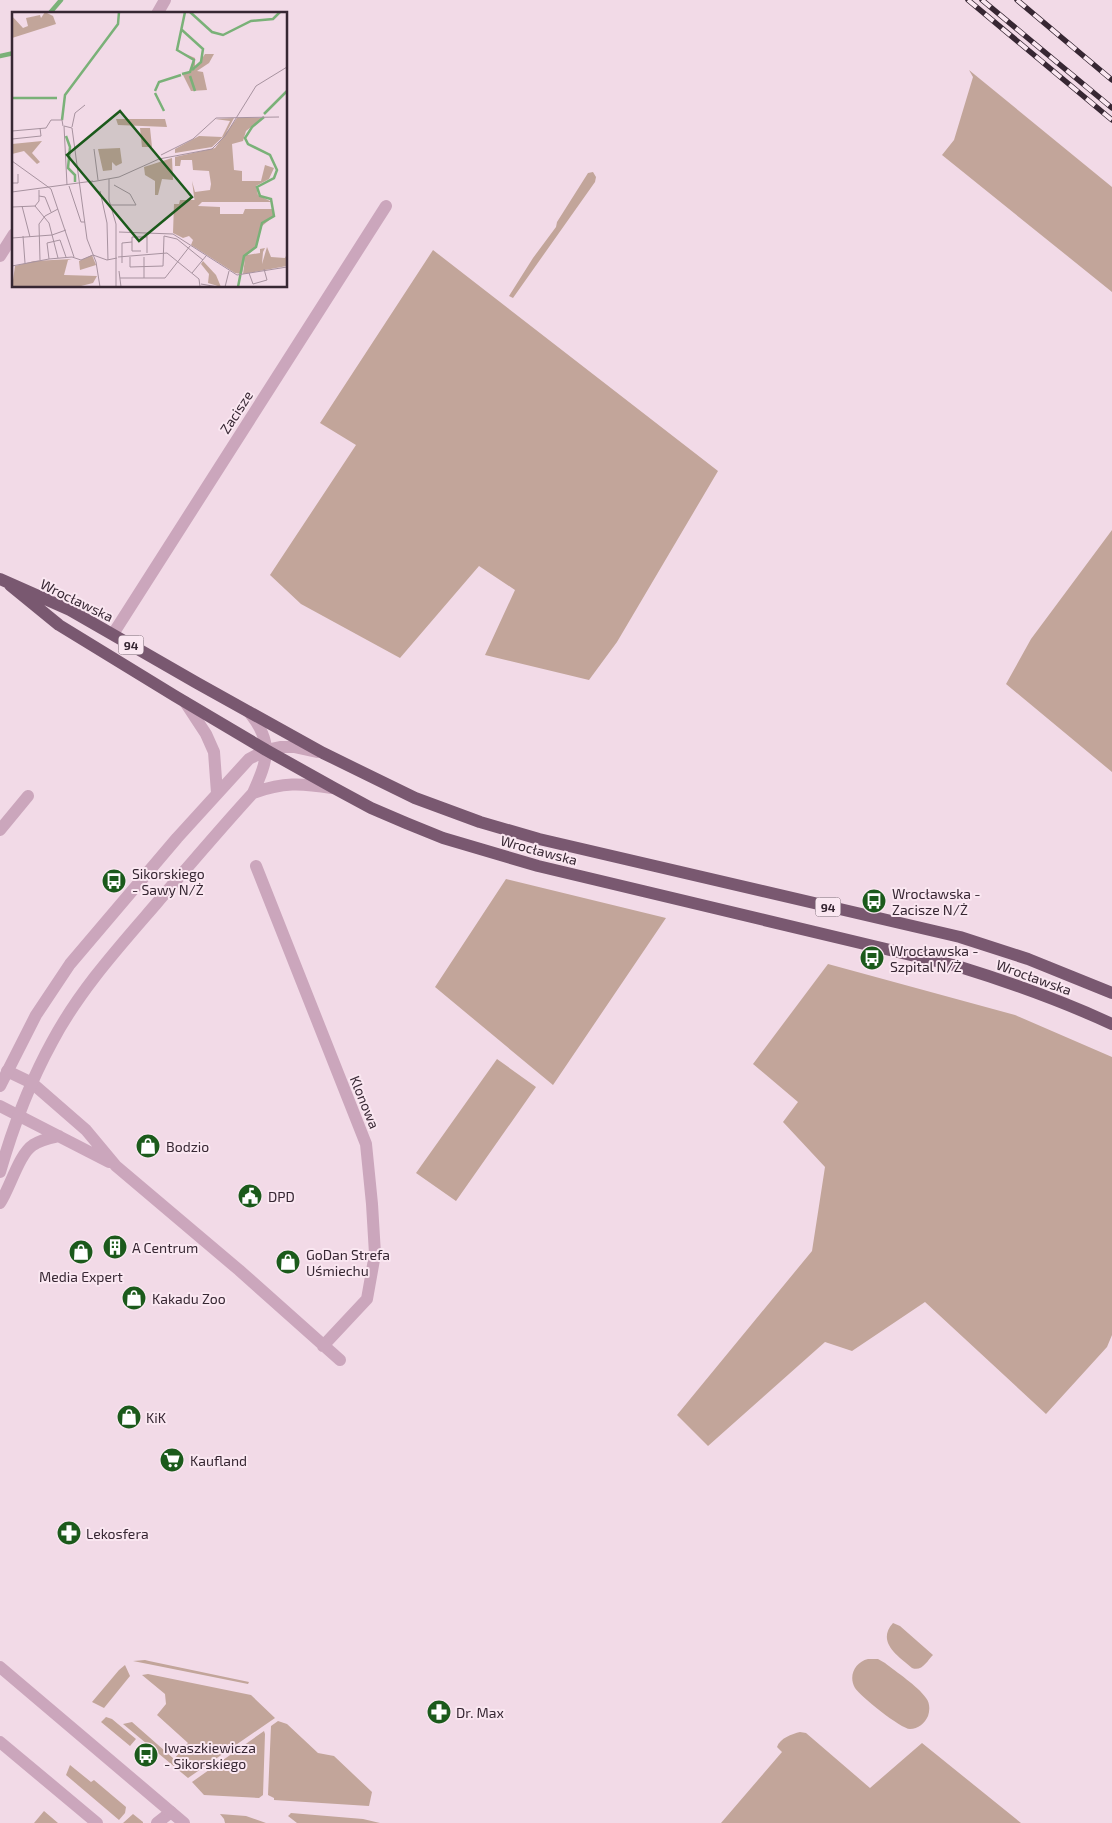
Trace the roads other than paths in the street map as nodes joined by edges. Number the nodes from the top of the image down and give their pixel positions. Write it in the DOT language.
graph roads {
  1 [pos="165,0"];
  2 [pos="158,12"];
  3 [pos="386,206"];
  4 [pos="12,237"];
  5 [pos="0,256"];
  6 [pos="5,582"];
  7 [pos="113,634"];
  8 [pos="185,702"];
  9 [pos="249,712"];
  10 [pos="266,750"];
  11 [pos="323,753"];
  12 [pos="334,788"];
  13 [pos="217,793"];
  14 [pos="253,793"];
  15 [pos="28,796"];
  16 [pos="0,830"];
  17 [pos="256,866"];
  18 [pos="1112,993"];
  19 [pos="1112,1024"];
  20 [pos="7,1071"];
  21 [pos="32,1083"];
  22 [pos="0,1086"];
  23 [pos="0,1106"];
  24 [pos="18,1115"];
  25 [pos="59,1136"];
  26 [pos="116,1166"];
  27 [pos="0,1172"];
  28 [pos="0,1203"];
  29 [pos="323,1346"];
  30 [pos="340,1360"];
  31 [pos="0,1667"];
  32 [pos="0,1742"];
  33 [pos="171,1812"];
  34 [pos="97,1823"];
  35 [pos="157,1823"];
  36 [pos="184,1823"];
  1 -- 2 [label="street"];
  3 -- 7 [label="street, Zacisze"];
  4 -- 5 [label="street"];
  6 -- 7 [label="main road, Wrocławska / 94"];
  6 -- 8 [label="main road, Wrocławska / 94"];
  7 -- 9 [label="main road, Wrocławska / 94"];
  8 -- 10 [label="main road, Wrocławska / 94"];
  8 -- 13 [label="street"];
  9 -- 10 [label="street"];
  9 -- 11 [label="main road, Wrocławska / 94"];
  10 -- 11 [label="street"];
  10 -- 12 [label="main road, Wrocławska / 94"];
  10 -- 13 [label="street"];
  10 -- 14 [label="street"];
  11 -- 18 [label="main road, Wrocławska / 94"];
  12 -- 14 [label="street"];
  12 -- 19 [label="main road, Wrocławska / 94"];
  13 -- 20 [label="street"];
  14 -- 21 [label="street"];
  15 -- 16 [label="street"];
  17 -- 29 [label="street, Klonowa"];
  20 -- 21 [label="street"];
  20 -- 22 [label="street"];
  21 -- 24 [label="street"];
  21 -- 26 [label="street"];
  23 -- 24 [label="street"];
  24 -- 25 [label="street"];
  24 -- 27 [label="street"];
  25 -- 26 [label="street"];
  25 -- 28 [label="street"];
  26 -- 29 [label="street"];
  29 -- 30 [label="street"];
  31 -- 33 [label="street"];
  32 -- 34 [label="street"];
  33 -- 35 [label="street"];
  33 -- 36 [label="street"];
}
